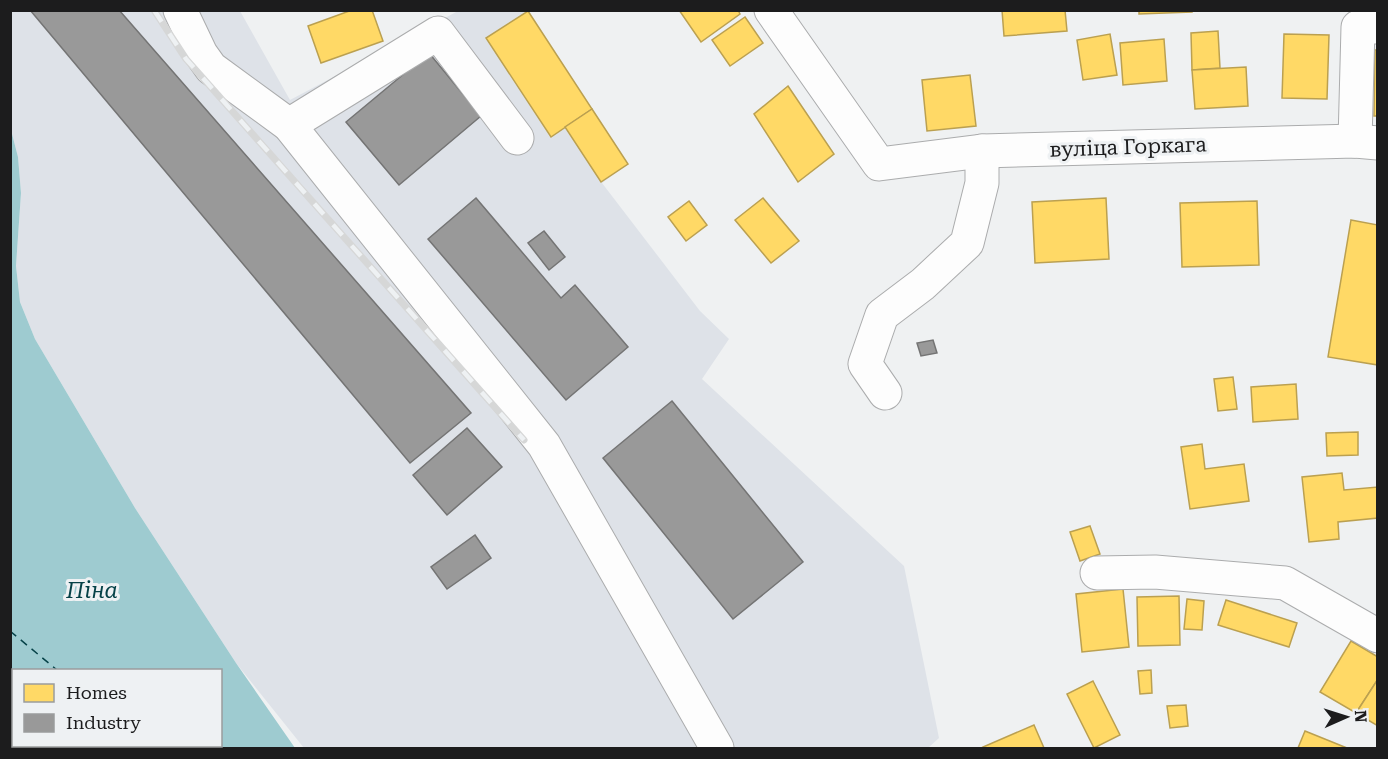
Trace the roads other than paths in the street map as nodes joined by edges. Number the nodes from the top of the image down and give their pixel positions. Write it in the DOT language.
graph roads {
  1 [pos="180,10"];
  2 [pos="771,10"];
  3 [pos="1377,27"];
  4 [pos="289,125"];
  5 [pos="517,138"];
  6 [pos="1366,142"];
  7 [pos="981,151"];
  8 [pos="885,393"];
  9 [pos="1096,573"];
  10 [pos="1377,636"];
  11 [pos="717,748"];
  1 -- 4 [label="street"];
  2 -- 7 [label="street, вуліца Горкага"];
  3 -- 6 [label="street"];
  4 -- 5 [label="street"];
  4 -- 11 [label="street"];
  6 -- 7 [label="street, вуліца Горкага"];
  7 -- 8 [label="street"];
  9 -- 10 [label="street"];
}
